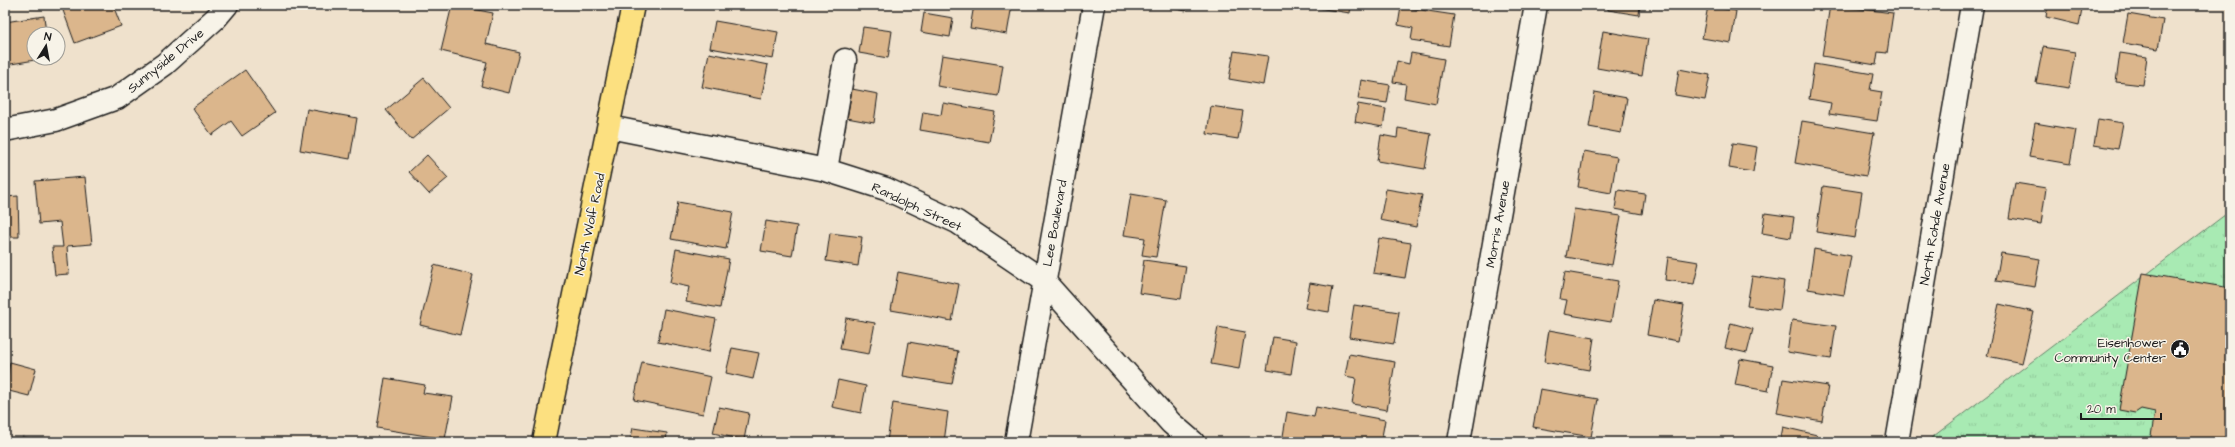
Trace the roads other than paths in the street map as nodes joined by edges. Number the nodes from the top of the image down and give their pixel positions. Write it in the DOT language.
graph roads {
  1 [pos="227,5"];
  2 [pos="633,5"];
  3 [pos="1094,5"];
  4 [pos="1536,5"];
  5 [pos="1972,5"];
  6 [pos="845,60"];
  7 [pos="609,127"];
  8 [pos="5,130"];
  9 [pos="826,170"];
  10 [pos="1044,281"];
  11 [pos="544,442"];
  12 [pos="1016,442"];
  13 [pos="1193,442"];
  14 [pos="1459,442"];
  15 [pos="1896,442"];
  1 -- 8 [label="street, Sunnyside Drive"];
  2 -- 7 [label="main road, North Wolf Road"];
  3 -- 10 [label="street, Lee Boulevard"];
  4 -- 14 [label="street, Morris Avenue"];
  5 -- 15 [label="street, North Rohde Avenue"];
  6 -- 9 [label="street"];
  7 -- 9 [label="street, Randolph Street"];
  7 -- 11 [label="main road, North Wolf Road"];
  9 -- 10 [label="street, Randolph Street"];
  10 -- 12 [label="street, Lee Boulevard"];
  10 -- 13 [label="street, Randolph Street"];
}
